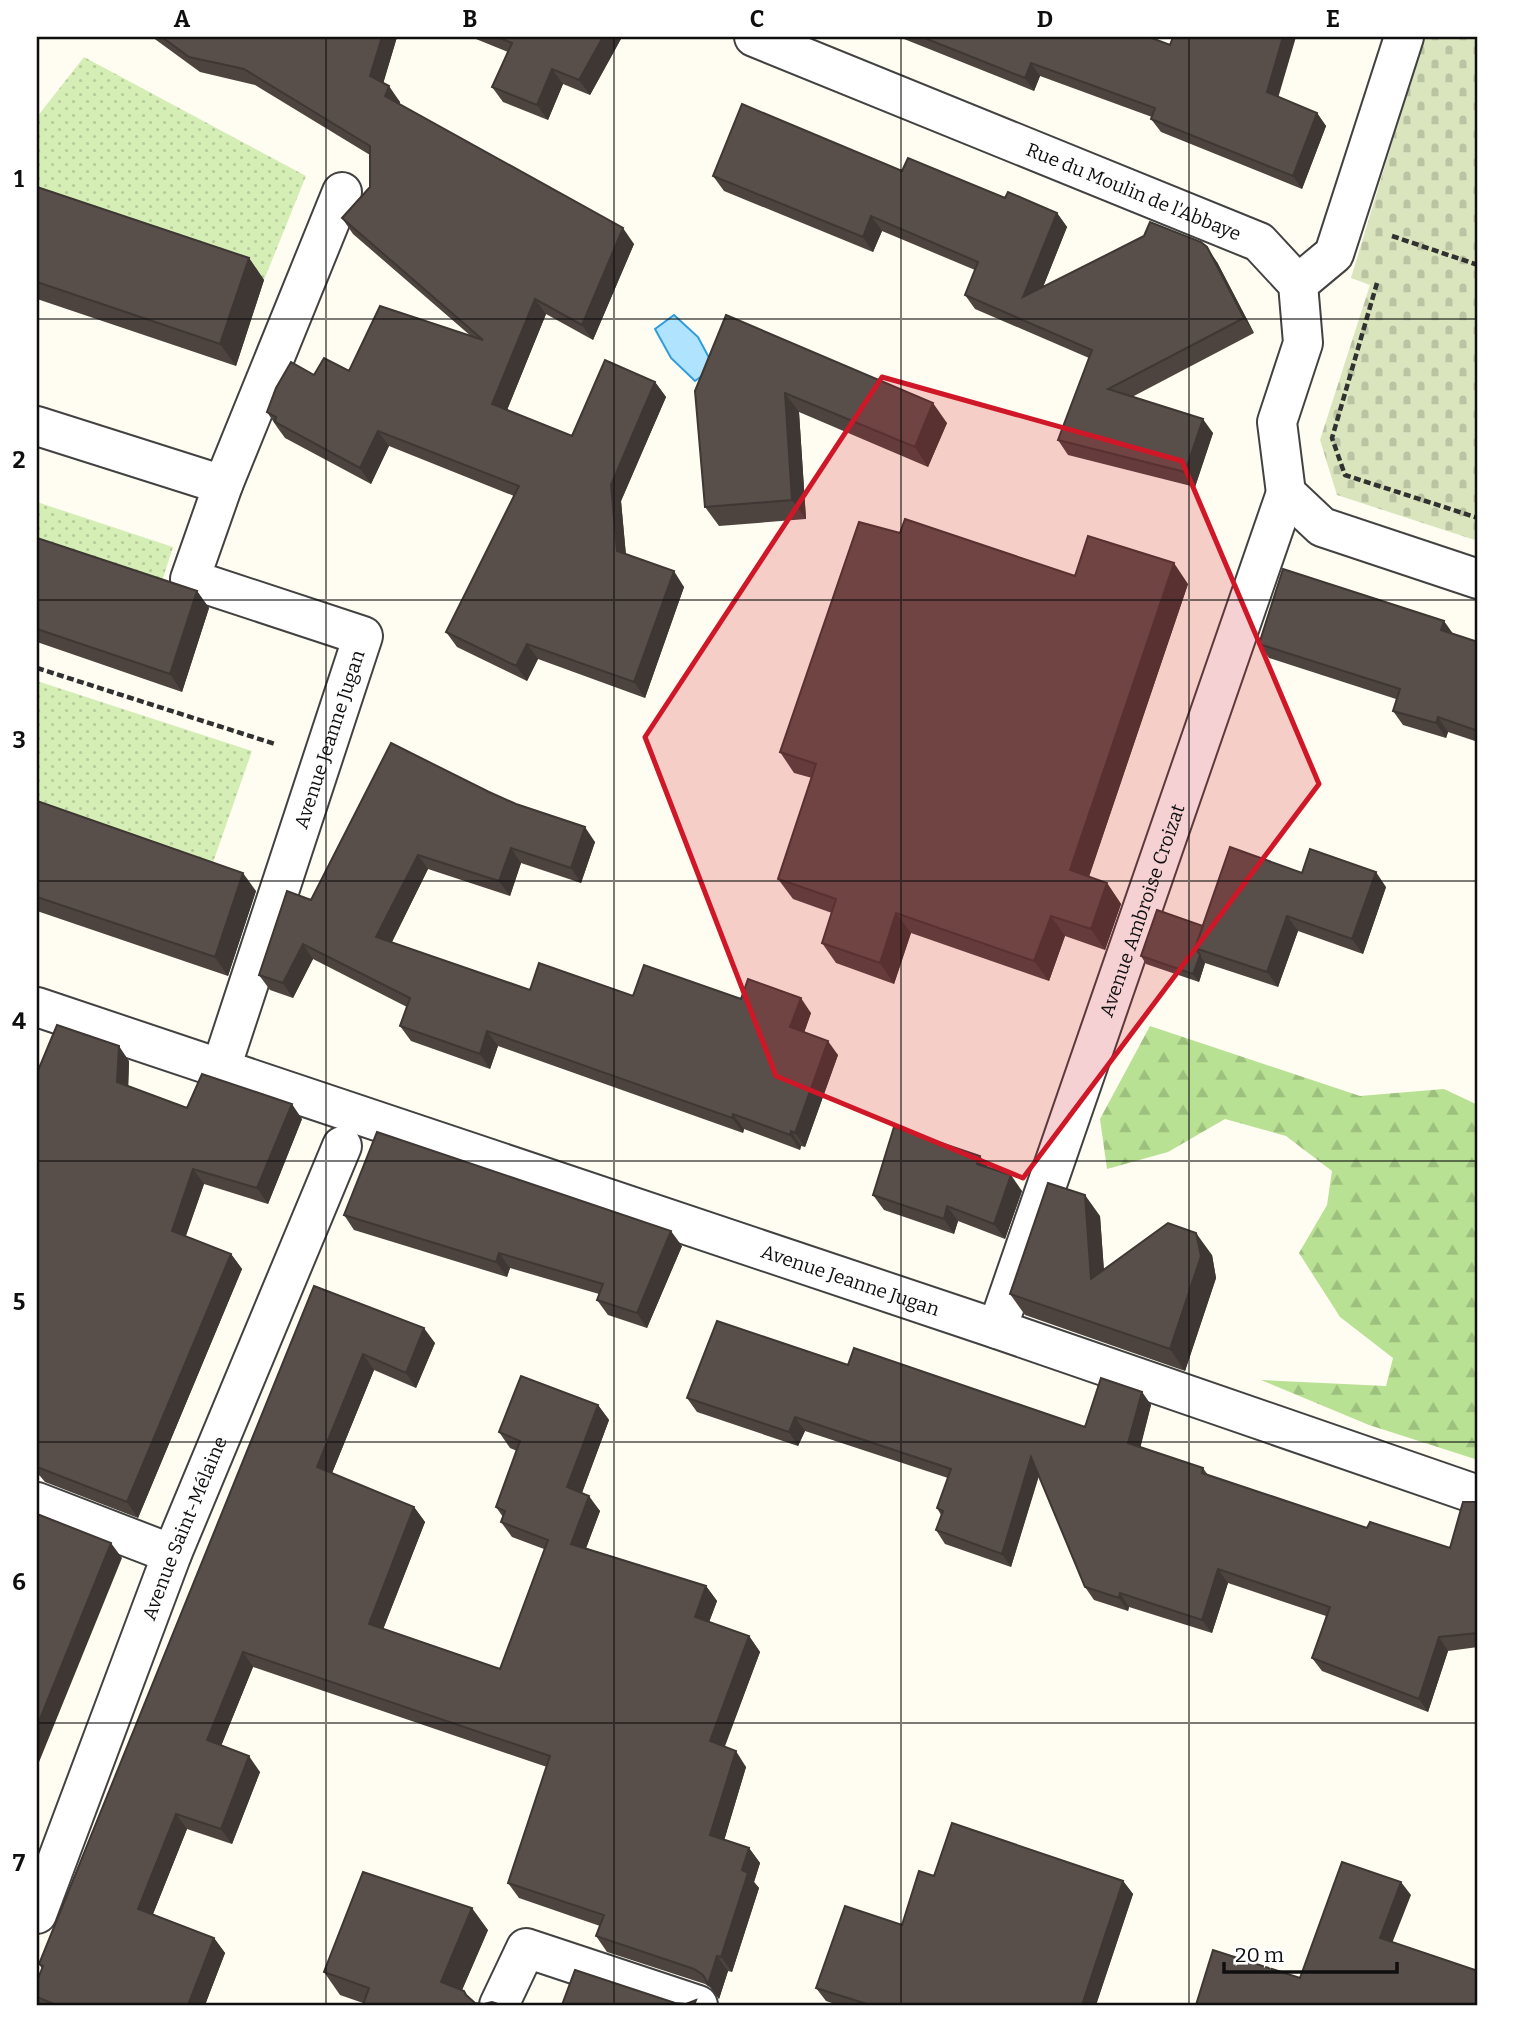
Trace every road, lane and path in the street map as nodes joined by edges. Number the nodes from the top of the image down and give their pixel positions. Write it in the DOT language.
graph roads {
  1 [pos="754,37"];
  2 [pos="1404,37"];
  3 [pos="342,192"];
  4 [pos="1391,236"];
  5 [pos="1478,265"];
  6 [pos="1298,284"];
  7 [pos="37,426"];
  8 [pos="1332,438"];
  9 [pos="223,485"];
  10 [pos="1286,493"];
  11 [pos="1478,518"];
  12 [pos="1478,579"];
  13 [pos="37,668"];
  14 [pos="322,759"];
  15 [pos="37,1007"];
  16 [pos="221,1068"];
  17 [pos="342,1146"];
  18 [pos="997,1329"];
  19 [pos="1478,1495"];
  20 [pos="37,1502"];
  21 [pos="172,1555"];
  22 [pos="37,1914"];
  23 [pos="499,2005"];
  24 [pos="698,2005"];
  1 -- 6 [label="street, Rue du Moulin de l'Abbaye"];
  2 -- 6 [label="street"];
  3 -- 9 [label="street, Avenue Jeanne Jugan"];
  4 -- 5 [label="path"];
  6 -- 10 [label="street"];
  7 -- 9 [label="street"];
  8 -- 11 [label="path"];
  9 -- 14 [label="street, Avenue Jeanne Jugan"];
  10 -- 12 [label="street"];
  10 -- 18 [label="street, Avenue Ambroise Croizat"];
  13 -- 14 [label="path"];
  14 -- 16 [label="street, Avenue Jeanne Jugan"];
  15 -- 16 [label="street, Avenue Jeanne Jugan"];
  16 -- 18 [label="street, Avenue Jeanne Jugan"];
  17 -- 21 [label="street, Avenue Saint-Mélaine"];
  18 -- 19 [label="street, Avenue Jeanne Jugan"];
  20 -- 21 [label="street"];
  21 -- 22 [label="street, Avenue Saint-Mélaine"];
  23 -- 24 [label="street"];
}
